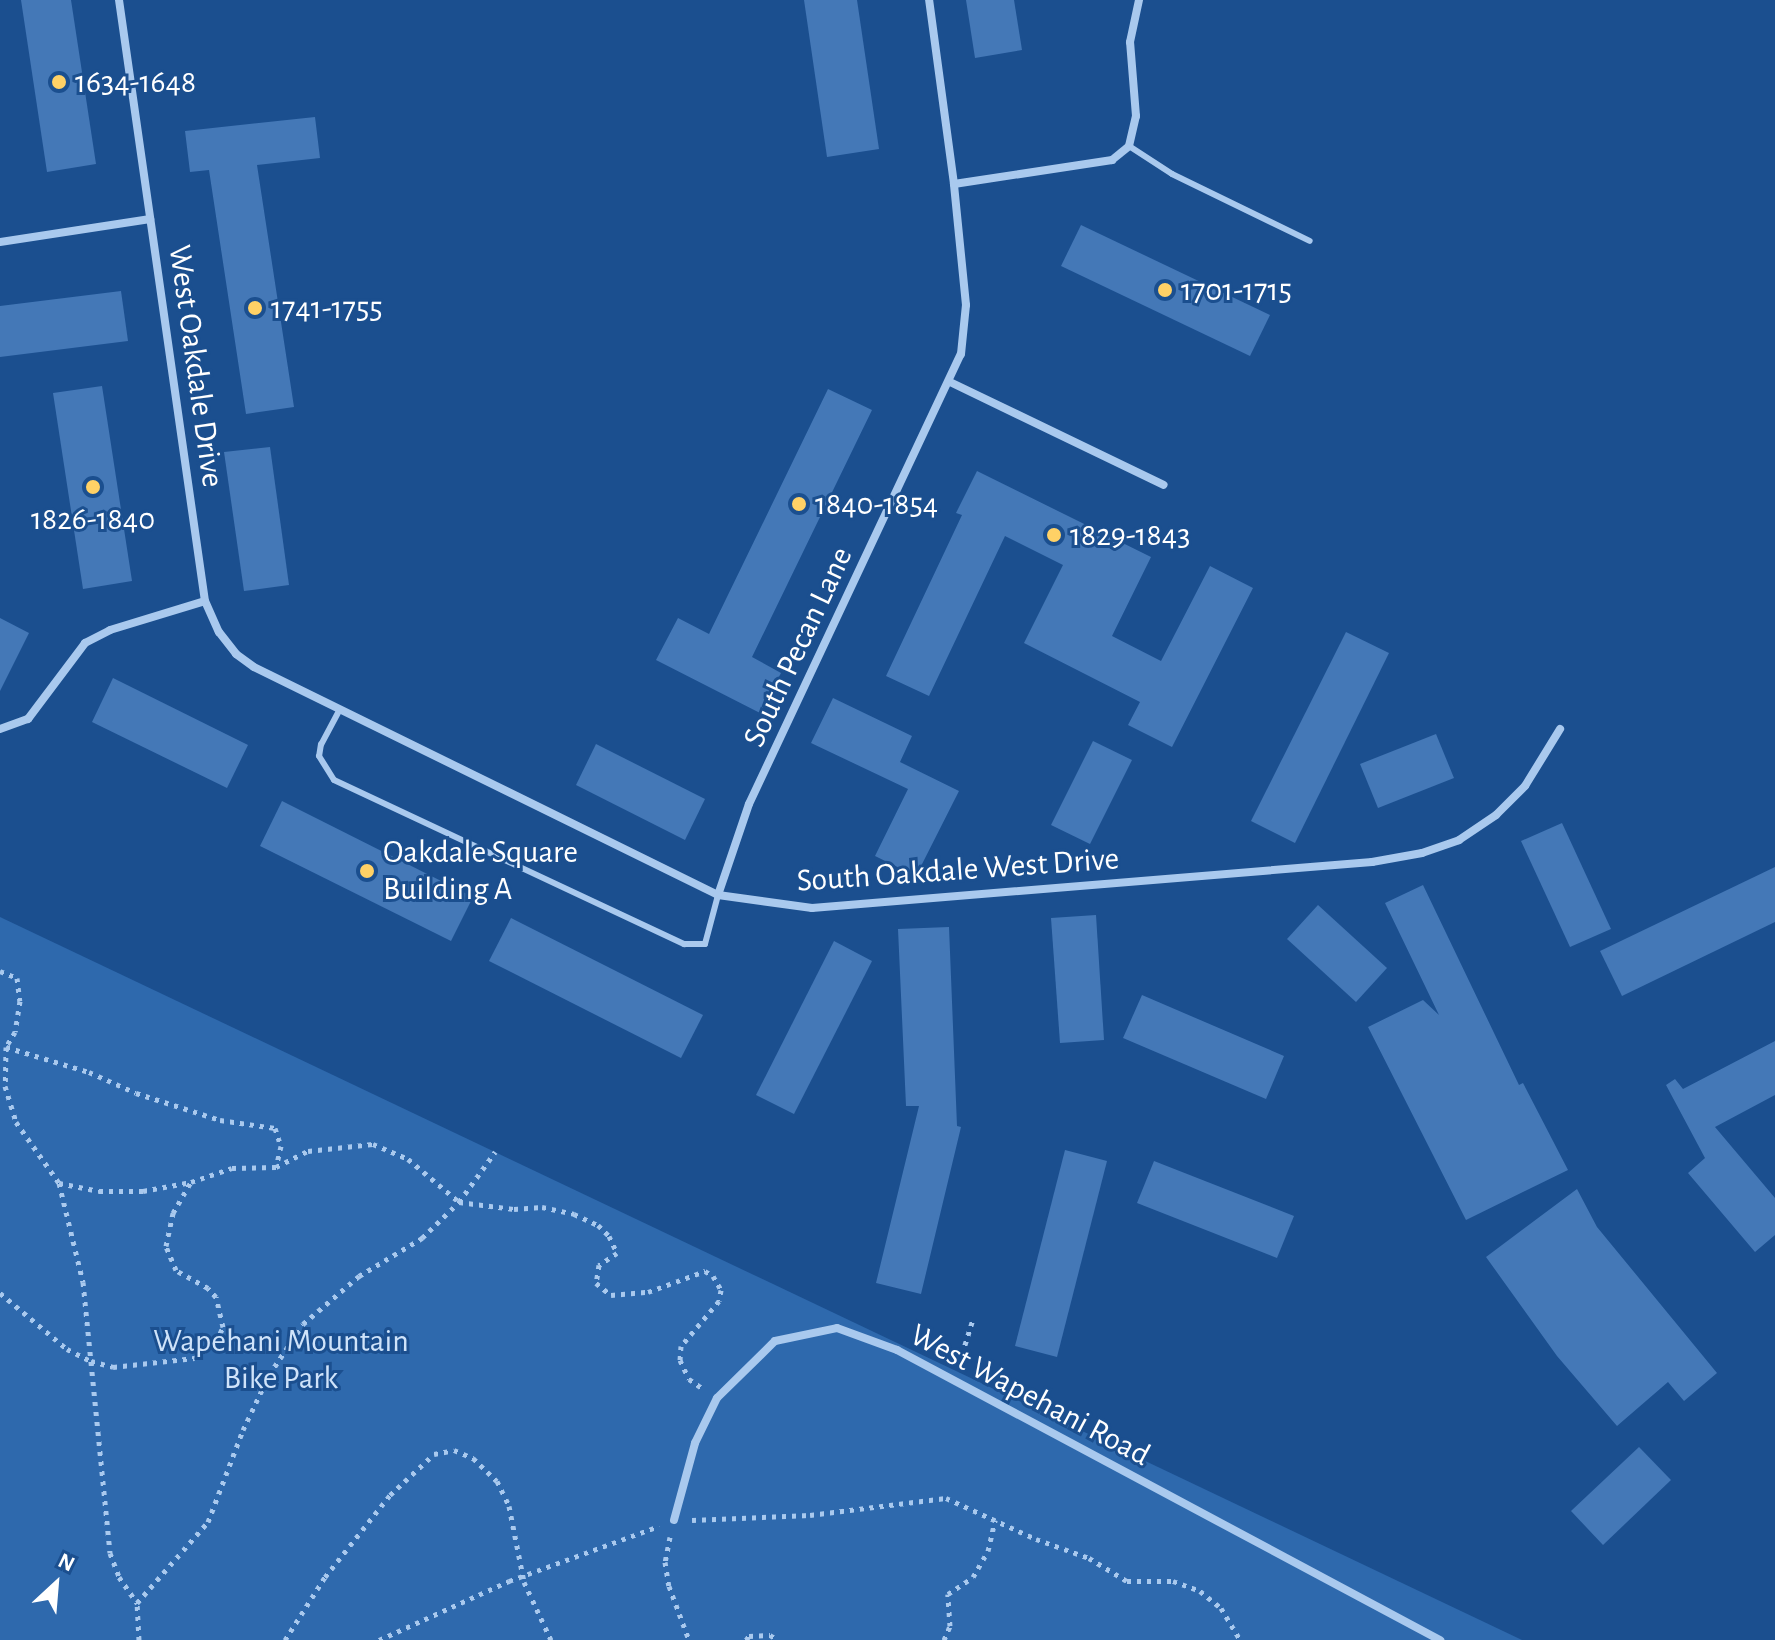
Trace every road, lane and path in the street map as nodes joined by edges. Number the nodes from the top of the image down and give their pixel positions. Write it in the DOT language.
graph roads {
  1 [pos="119,0"];
  2 [pos="929,0"];
  3 [pos="1139,0"];
  4 [pos="1129,146"];
  5 [pos="954,184"];
  6 [pos="150,219"];
  7 [pos="1310,241"];
  8 [pos="0,242"];
  9 [pos="950,382"];
  10 [pos="1164,485"];
  11 [pos="205,601"];
  12 [pos="304,691"];
  13 [pos="340,709"];
  14 [pos="0,729"];
  15 [pos="1560,729"];
  16 [pos="718,895"];
  17 [pos="0,971"];
  18 [pos="6,1047"];
  19 [pos="495,1152"];
  20 [pos="276,1167"];
  21 [pos="191,1182"];
  22 [pos="59,1183"];
  23 [pos="459,1202"];
  24 [pos="0,1293"];
  25 [pos="973,1319"];
  26 [pos="91,1361"];
  27 [pos="954,1380"];
  28 [pos="717,1398"];
  29 [pos="674,1520"];
  30 [pos="995,1520"];
  31 [pos="523,1576"];
  32 [pos="137,1603"];
  33 [pos="382,1639"];
  34 [pos="139,1640"];
  35 [pos="285,1640"];
  36 [pos="551,1640"];
  37 [pos="689,1640"];
  38 [pos="746,1640"];
  39 [pos="778,1640"];
  40 [pos="944,1640"];
  41 [pos="1240,1640"];
  42 [pos="1440,1640"];
  1 -- 6 [label="street, West Oakdale Drive"];
  2 -- 5 [label="street, South Pecan Lane"];
  3 -- 4 [label="street"];
  4 -- 5 [label="street"];
  4 -- 7 [label="lane"];
  5 -- 9 [label="street, South Pecan Lane"];
  6 -- 8 [label="street"];
  6 -- 11 [label="street, West Oakdale Drive"];
  9 -- 10 [label="street"];
  9 -- 16 [label="street, South Pecan Lane"];
  11 -- 12 [label="street, West Oakdale Drive"];
  11 -- 14 [label="street"];
  12 -- 13 [label="street, South Oakdale West Drive"];
  13 -- 16 [label="street, South Oakdale West Drive"];
  13 -- 16 [label="lane"];
  15 -- 16 [label="street, South Oakdale West Drive"];
  17 -- 18 [label="path"];
  18 -- 20 [label="path"];
  18 -- 22 [label="path"];
  19 -- 23 [label="path"];
  20 -- 21 [label="path"];
  20 -- 23 [label="path"];
  21 -- 22 [label="path"];
  21 -- 26 [label="path"];
  22 -- 26 [label="path"];
  23 -- 28 [label="path"];
  23 -- 32 [label="path"];
  24 -- 26 [label="path"];
  25 -- 27 [label="path"];
  26 -- 32 [label="path"];
  27 -- 28 [label="street, West Wapehani Road"];
  27 -- 42 [label="street, West Wapehani Road"];
  28 -- 29 [label="street, West Wapehani Road"];
  29 -- 30 [label="path"];
  29 -- 31 [label="path"];
  29 -- 37 [label="path"];
  30 -- 40 [label="path"];
  30 -- 41 [label="path"];
  31 -- 33 [label="path"];
  31 -- 35 [label="path"];
  31 -- 36 [label="path"];
  32 -- 34 [label="path"];
  38 -- 39 [label="path"];
}
